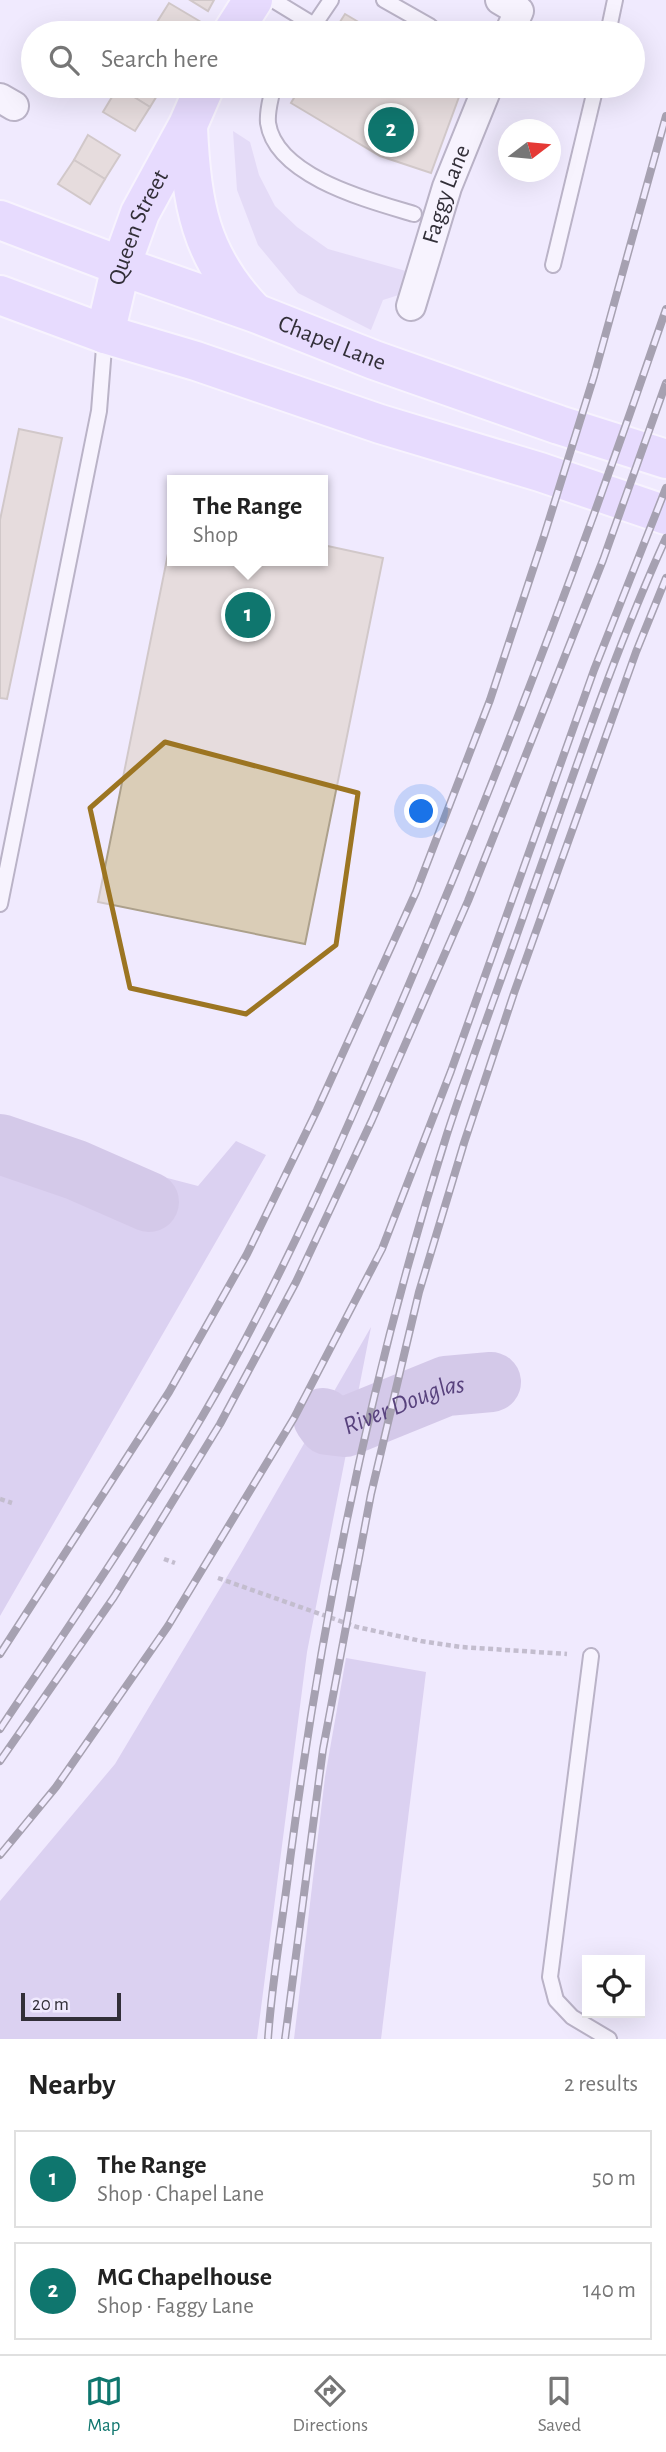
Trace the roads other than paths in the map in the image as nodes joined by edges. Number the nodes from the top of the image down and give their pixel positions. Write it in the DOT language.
graph roads {
  1 [pos="253,0"];
  2 [pos="273,0"];
  3 [pos="331,0"];
  4 [pos="384,0"];
  5 [pos="615,0"];
  6 [pos="240,21"];
  7 [pos="301,21"];
  8 [pos="317,21"];
  9 [pos="421,21"];
  10 [pos="610,21"];
  11 [pos="200,98"];
  12 [pos="272,98"];
  13 [pos="483,98"];
  14 [pos="593,98"];
  15 [pos="188,125"];
  16 [pos="414,214"];
  17 [pos="0,220"];
  18 [pos="553,265"];
  19 [pos="121,266"];
  20 [pos="0,295"];
  21 [pos="411,306"];
  22 [pos="255,313"];
  23 [pos="105,334"];
  24 [pos="666,459"];
  25 [pos="666,515"];
  26 [pos="0,904"];
  27 [pos="590,1656"];
  28 [pos="609,2039"];
  1 -- 6 [label="highway"];
  2 -- 7 [label="lane"];
  3 -- 8 [label="lane"];
  4 -- 9 [label="lane"];
  5 -- 10 [label="lane"];
  11 -- 15 [label="highway, Queen Street"];
  12 -- 16 [label="lane"];
  13 -- 21 [label="street, Faggy Lane"];
  14 -- 18 [label="lane"];
  15 -- 19 [label="highway, Queen Street"];
  15 -- 22 [label="highway, Queen Street"];
  17 -- 19 [label="highway, Chapel Lane"];
  19 -- 22 [label="highway, Chapel Lane"];
  19 -- 23 [label="highway, Queen Street"];
  20 -- 23 [label="highway"];
  22 -- 24 [label="highway, Chapel Lane"];
  23 -- 25 [label="highway"];
  23 -- 26 [label="lane"];
  27 -- 28 [label="lane"];
}
